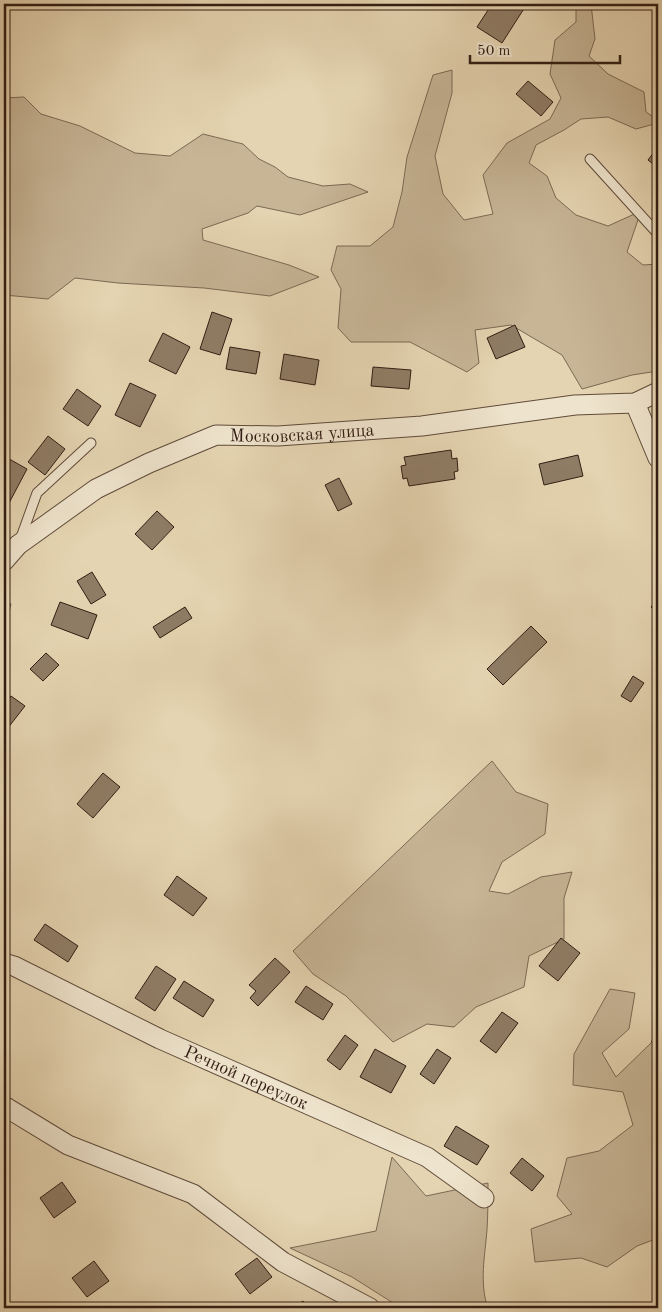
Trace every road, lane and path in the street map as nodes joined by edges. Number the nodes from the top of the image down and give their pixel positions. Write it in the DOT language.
graph roads {
  1 [pos="590,159"];
  2 [pos="658,234"];
  3 [pos="658,392"];
  4 [pos="636,404"];
  5 [pos="91,443"];
  6 [pos="658,458"];
  7 [pos="18,545"];
  8 [pos="4,561"];
  9 [pos="4,963"];
  10 [pos="4,1106"];
  11 [pos="484,1198"];
  12 [pos="370,1308"];
  1 -- 2 [label="lane"];
  3 -- 4 [label="street"];
  4 -- 6 [label="street"];
  4 -- 7 [label="street, Московская улица"];
  5 -- 7 [label="lane"];
  7 -- 8 [label="street, Московская улица"];
  9 -- 11 [label="street, Речной переулок"];
  10 -- 12 [label="street"];
}
